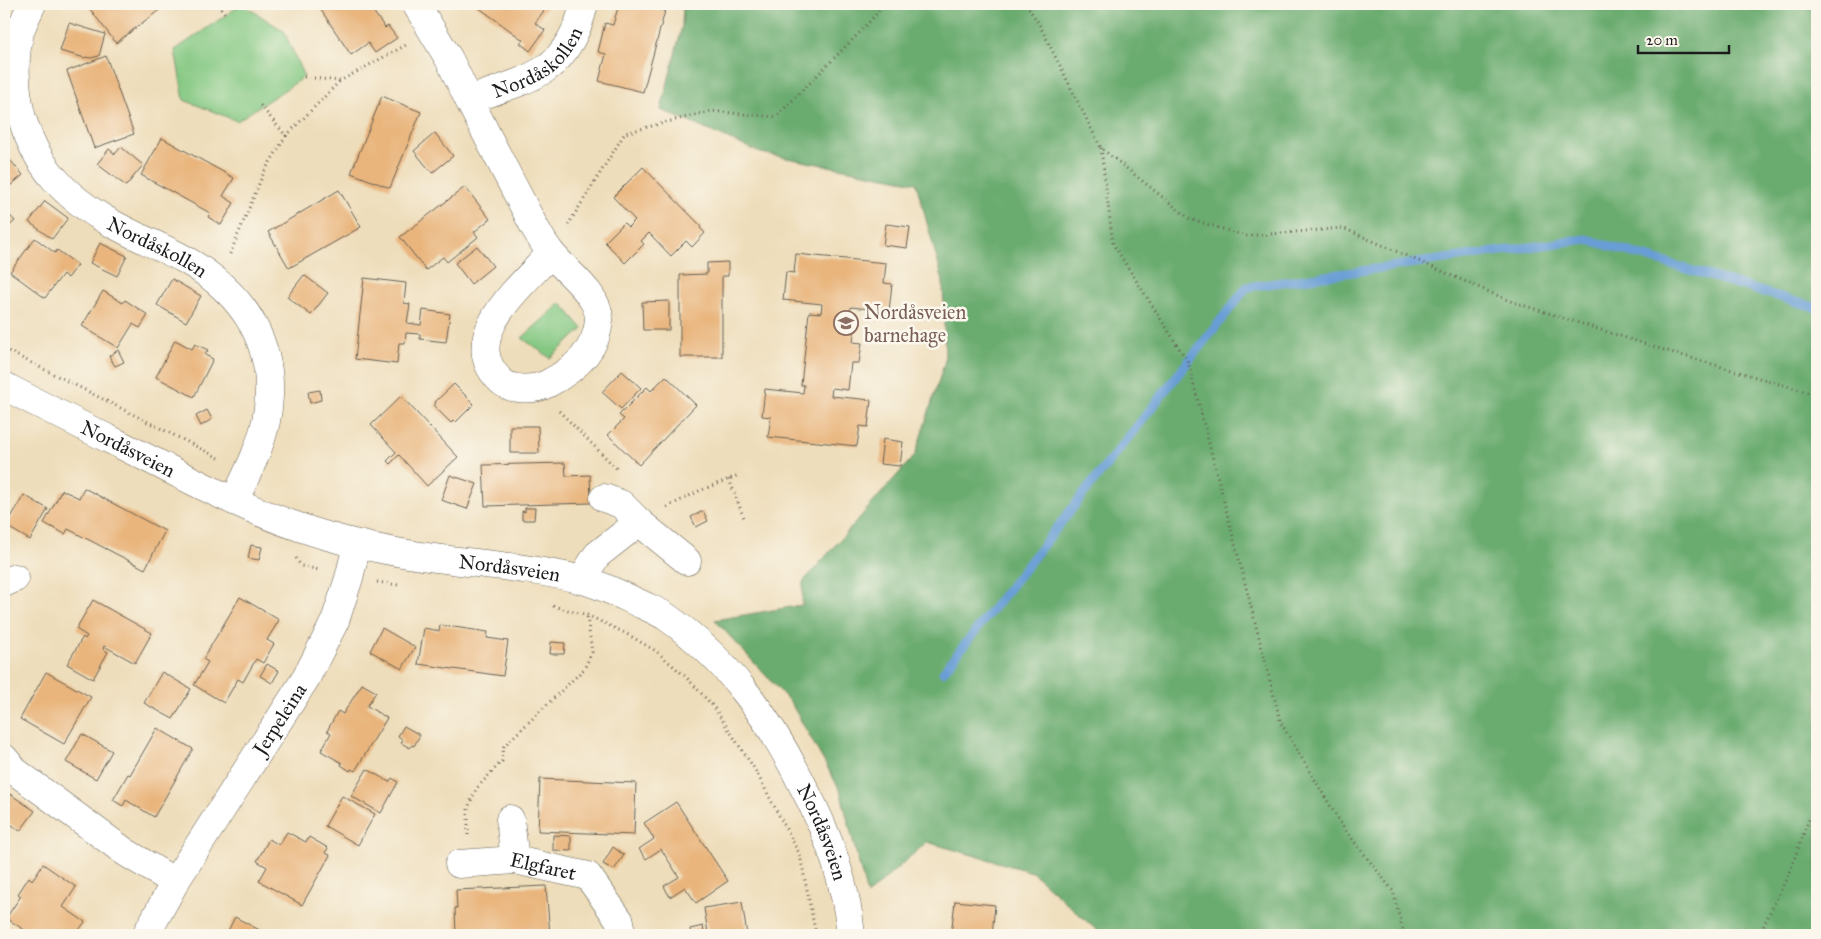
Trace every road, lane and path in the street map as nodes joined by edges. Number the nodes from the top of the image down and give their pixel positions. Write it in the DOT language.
graph roads {
  1 [pos="32,4"];
  2 [pos="218,4"];
  3 [pos="416,4"];
  4 [pos="584,4"];
  5 [pos="885,4"];
  6 [pos="1026,4"];
  7 [pos="226,15"];
  8 [pos="433,31"];
  9 [pos="304,77"];
  10 [pos="340,81"];
  11 [pos="469,100"];
  12 [pos="260,105"];
  13 [pos="286,136"];
  14 [pos="1101,148"];
  15 [pos="551,253"];
  16 [pos="218,282"];
  17 [pos="4,349"];
  18 [pos="4,386"];
  19 [pos="542,386"];
  20 [pos="1817,395"];
  21 [pos="248,473"];
  22 [pos="622,474"];
  23 [pos="739,475"];
  24 [pos="729,480"];
  25 [pos="604,498"];
  26 [pos="234,502"];
  27 [pos="744,518"];
  28 [pos="639,522"];
  29 [pos="299,527"];
  30 [pos="357,545"];
  31 [pos="687,561"];
  32 [pos="350,578"];
  33 [pos="581,580"];
  34 [pos="405,585"];
  35 [pos="548,604"];
  36 [pos="587,615"];
  37 [pos="4,758"];
  38 [pos="1817,802"];
  39 [pos="510,819"];
  40 [pos="515,860"];
  41 [pos="459,864"];
  42 [pos="176,882"];
  43 [pos="146,935"];
  44 [pos="621,935"];
  45 [pos="816,935"];
  46 [pos="851,935"];
  47 [pos="1404,935"];
  48 [pos="1760,935"];
  1 -- 16 [label="street, Nordåskollen"];
  2 -- 7 [label="path"];
  3 -- 8 [label="street, Nordåskollen"];
  4 -- 11 [label="street, Nordåskollen"];
  5 -- 15 [label="path"];
  6 -- 14 [label="path"];
  8 -- 10 [label="path"];
  8 -- 11 [label="street, Nordåskollen"];
  9 -- 10 [label="path"];
  10 -- 13 [label="path"];
  11 -- 15 [label="street, Nordåskollen"];
  12 -- 13 [label="path"];
  13 -- 16 [label="path"];
  14 -- 20 [label="path"];
  14 -- 47 [label="path"];
  15 -- 19 [label="street, Nordåskollen"];
  15 -- 19 [label="street, Nordåskollen"];
  16 -- 21 [label="street, Nordåskollen"];
  17 -- 21 [label="path"];
  18 -- 26 [label="street, Nordåsveien"];
  19 -- 22 [label="path"];
  21 -- 26 [label="street, Nordåskollen"];
  23 -- 24 [label="path"];
  24 -- 27 [label="path"];
  24 -- 28 [label="path"];
  25 -- 28 [label="street"];
  26 -- 29 [label="street, Nordåsveien"];
  28 -- 31 [label="street"];
  28 -- 33 [label="street"];
  29 -- 30 [label="street, Nordåsveien"];
  29 -- 32 [label="path"];
  30 -- 32 [label="street, Jerpeleina"];
  30 -- 33 [label="street, Nordåsveien"];
  32 -- 34 [label="path"];
  32 -- 42 [label="street, Jerpeleina"];
  33 -- 46 [label="street, Nordåsveien"];
  35 -- 36 [label="path"];
  36 -- 41 [label="path"];
  36 -- 45 [label="path"];
  37 -- 42 [label="street"];
  38 -- 48 [label="path"];
  39 -- 40 [label="street"];
  40 -- 41 [label="street, Elgfaret"];
  40 -- 44 [label="street, Elgfaret"];
  42 -- 43 [label="street, Jerpeleina"];
}
